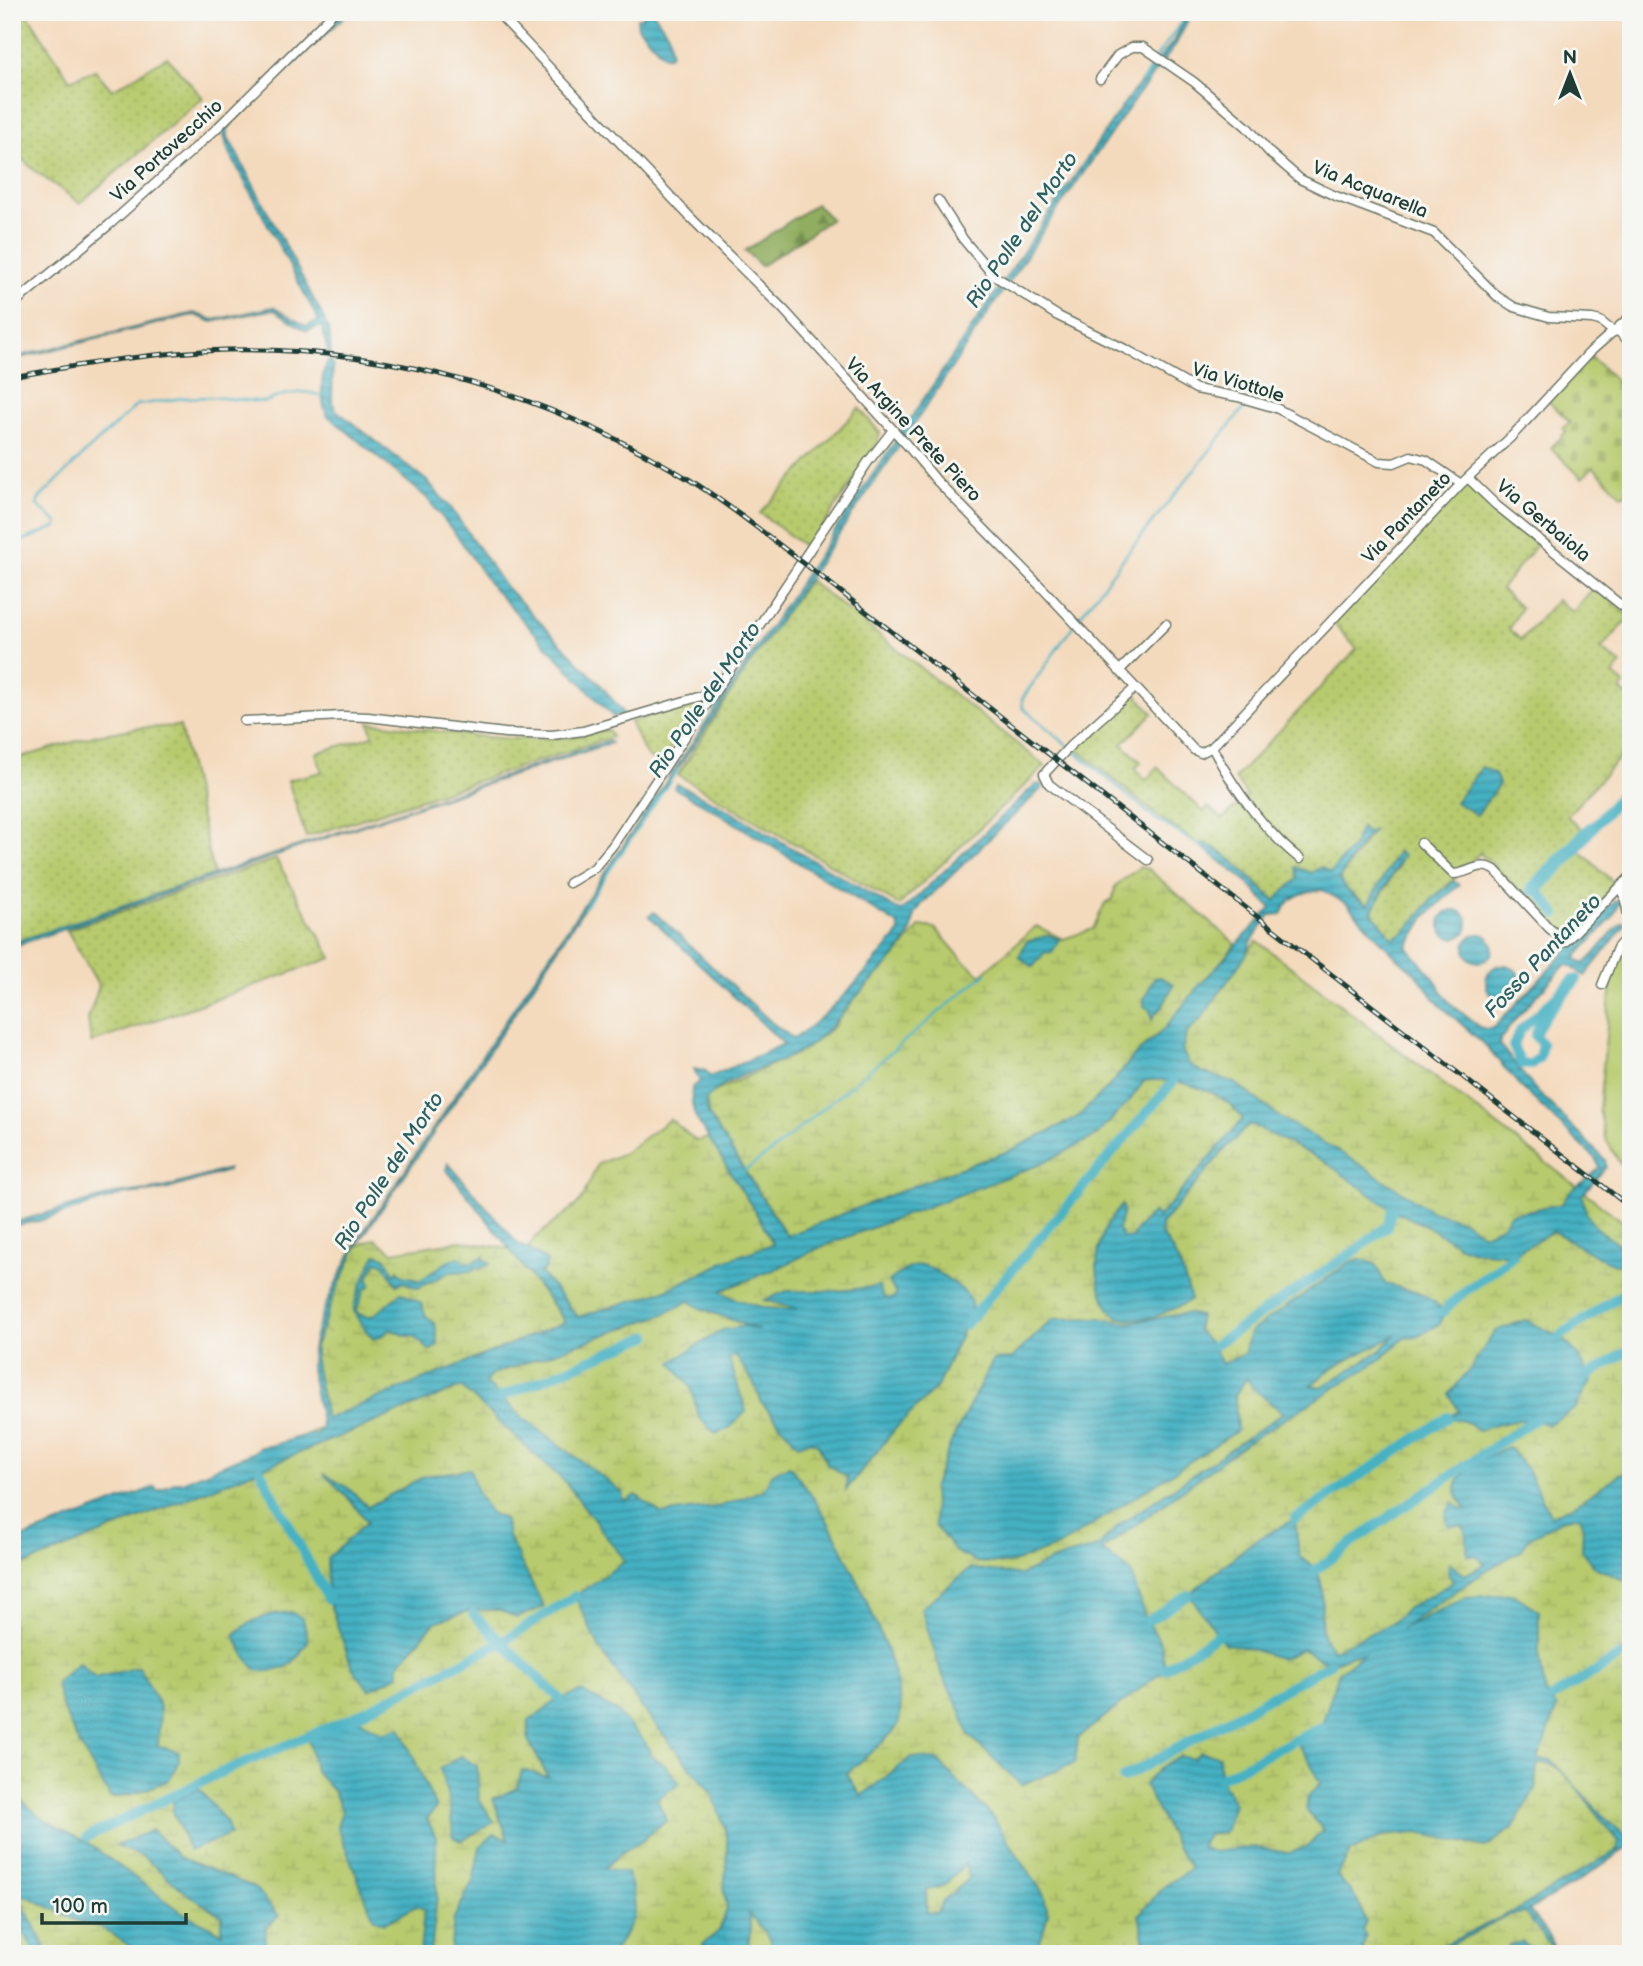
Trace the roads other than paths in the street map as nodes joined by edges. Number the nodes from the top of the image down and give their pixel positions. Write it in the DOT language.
graph roads {
  1 [pos="334,12"];
  2 [pos="497,12"];
  3 [pos="1100,79"];
  4 [pos="938,201"];
  5 [pos="12,305"];
  6 [pos="1631,316"];
  7 [pos="1616,331"];
  8 [pos="1631,343"];
  9 [pos="893,432"];
  10 [pos="1464,481"];
  11 [pos="1631,613"];
  12 [pos="1166,624"];
  13 [pos="1119,671"];
  14 [pos="1135,688"];
  15 [pos="715,692"];
  16 [pos="244,722"];
  17 [pos="1212,747"];
  18 [pos="1421,843"];
  19 [pos="1300,859"];
  20 [pos="1147,860"];
  21 [pos="1631,876"];
  22 [pos="569,883"];
  23 [pos="1622,885"];
  24 [pos="1631,919"];
  25 [pos="1631,932"];
  26 [pos="1602,985"];
  1 -- 5 [label="street, Via Portovecchio"];
  2 -- 9 [label="street, Via Argine Prete Piero"];
  3 -- 7 [label="street, Via Acquarella"];
  4 -- 10 [label="street, Via Viottole"];
  6 -- 7 [label="street, Via Pantaneto"];
  7 -- 8 [label="street, Via Acquarella"];
  7 -- 10 [label="street, Via Pantaneto"];
  9 -- 13 [label="street, Via Argine Prete Piero"];
  9 -- 15 [label="street"];
  10 -- 11 [label="street, Via Gerbaiola"];
  10 -- 17 [label="street, Via Pantaneto"];
  12 -- 13 [label="street"];
  13 -- 14 [label="street, Via Argine Prete Piero"];
  14 -- 17 [label="street, Via Argine Prete Piero"];
  14 -- 20 [label="street"];
  15 -- 16 [label="street"];
  15 -- 22 [label="street"];
  17 -- 19 [label="street"];
  18 -- 23 [label="street"];
  21 -- 23 [label="street"];
  23 -- 24 [label="street"];
  25 -- 26 [label="street"];
}
